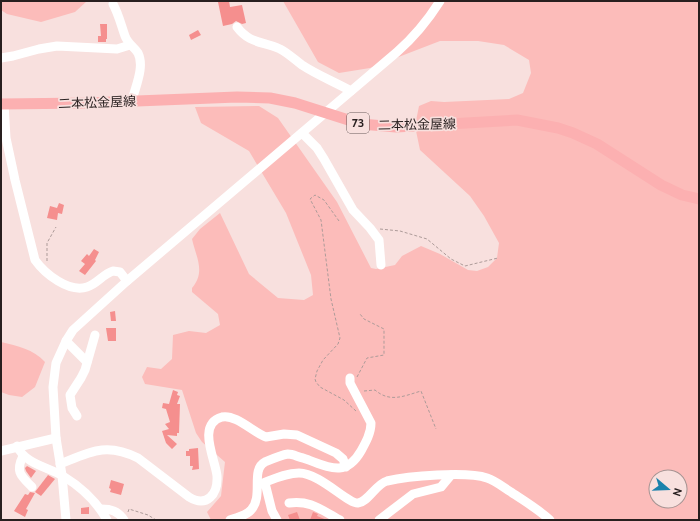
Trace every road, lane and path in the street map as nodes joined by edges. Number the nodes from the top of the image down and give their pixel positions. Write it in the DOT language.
graph roads {
  1 [pos="440,1"];
  2 [pos="113,4"];
  3 [pos="237,27"];
  4 [pos="130,45"];
  5 [pos="1,58"];
  6 [pos="351,90"];
  7 [pos="132,101"];
  8 [pos="2,104"];
  9 [pos="327,113"];
  10 [pos="302,133"];
  11 [pos="699,199"];
  12 [pos="339,221"];
  13 [pos="56,227"];
  14 [pos="370,228"];
  15 [pos="498,258"];
  16 [pos="381,265"];
  17 [pos="47,272"];
  18 [pos="127,281"];
  19 [pos="360,314"];
  20 [pos="95,335"];
  21 [pos="66,340"];
  22 [pos="87,362"];
  23 [pos="350,378"];
  24 [pos="355,392"];
  25 [pos="77,416"];
  26 [pos="360,416"];
  27 [pos="436,429"];
  28 [pos="56,438"];
  29 [pos="17,446"];
  30 [pos="2,450"];
  31 [pos="23,456"];
  32 [pos="60,464"];
  33 [pos="346,467"];
  34 [pos="62,475"];
  35 [pos="451,475"];
  36 [pos="262,484"];
  37 [pos="32,487"];
  38 [pos="288,503"];
  39 [pos="101,509"];
  40 [pos="126,516"];
  41 [pos="66,520"];
  42 [pos="108,520"];
  43 [pos="156,520"];
  44 [pos="230,520"];
  45 [pos="277,520"];
  46 [pos="340,520"];
  47 [pos="379,520"];
  48 [pos="550,520"];
  1 -- 6 [label="street"];
  2 -- 4 [label="street"];
  3 -- 6 [label="street"];
  4 -- 5 [label="street"];
  4 -- 7 [label="street"];
  6 -- 9 [label="street"];
  7 -- 8 [label="main road, 二本松金屋線 / 73"];
  7 -- 9 [label="main road, 二本松金屋線 / 73"];
  8 -- 17 [label="street"];
  9 -- 10 [label="street"];
  9 -- 11 [label="main road, 二本松金屋線 / 73"];
  10 -- 14 [label="street"];
  10 -- 18 [label="street"];
  12 -- 26 [label="path"];
  13 -- 17 [label="path"];
  14 -- 15 [label="path"];
  14 -- 16 [label="street"];
  17 -- 18 [label="street"];
  18 -- 21 [label="street"];
  19 -- 23 [label="path"];
  20 -- 22 [label="street"];
  21 -- 22 [label="street"];
  21 -- 28 [label="street"];
  22 -- 25 [label="street"];
  23 -- 24 [label="street"];
  24 -- 27 [label="path"];
  24 -- 33 [label="street"];
  28 -- 29 [label="street"];
  28 -- 32 [label="street"];
  29 -- 30 [label="street"];
  29 -- 31 [label="street"];
  31 -- 34 [label="street"];
  31 -- 37 [label="street"];
  32 -- 33 [label="street"];
  32 -- 34 [label="street"];
  33 -- 36 [label="street"];
  34 -- 39 [label="street"];
  34 -- 41 [label="street"];
  35 -- 36 [label="street"];
  35 -- 47 [label="street"];
  35 -- 48 [label="street"];
  36 -- 44 [label="street"];
  36 -- 45 [label="street"];
  38 -- 46 [label="street"];
  39 -- 40 [label="street"];
  39 -- 42 [label="street"];
  40 -- 43 [label="path"];
}
